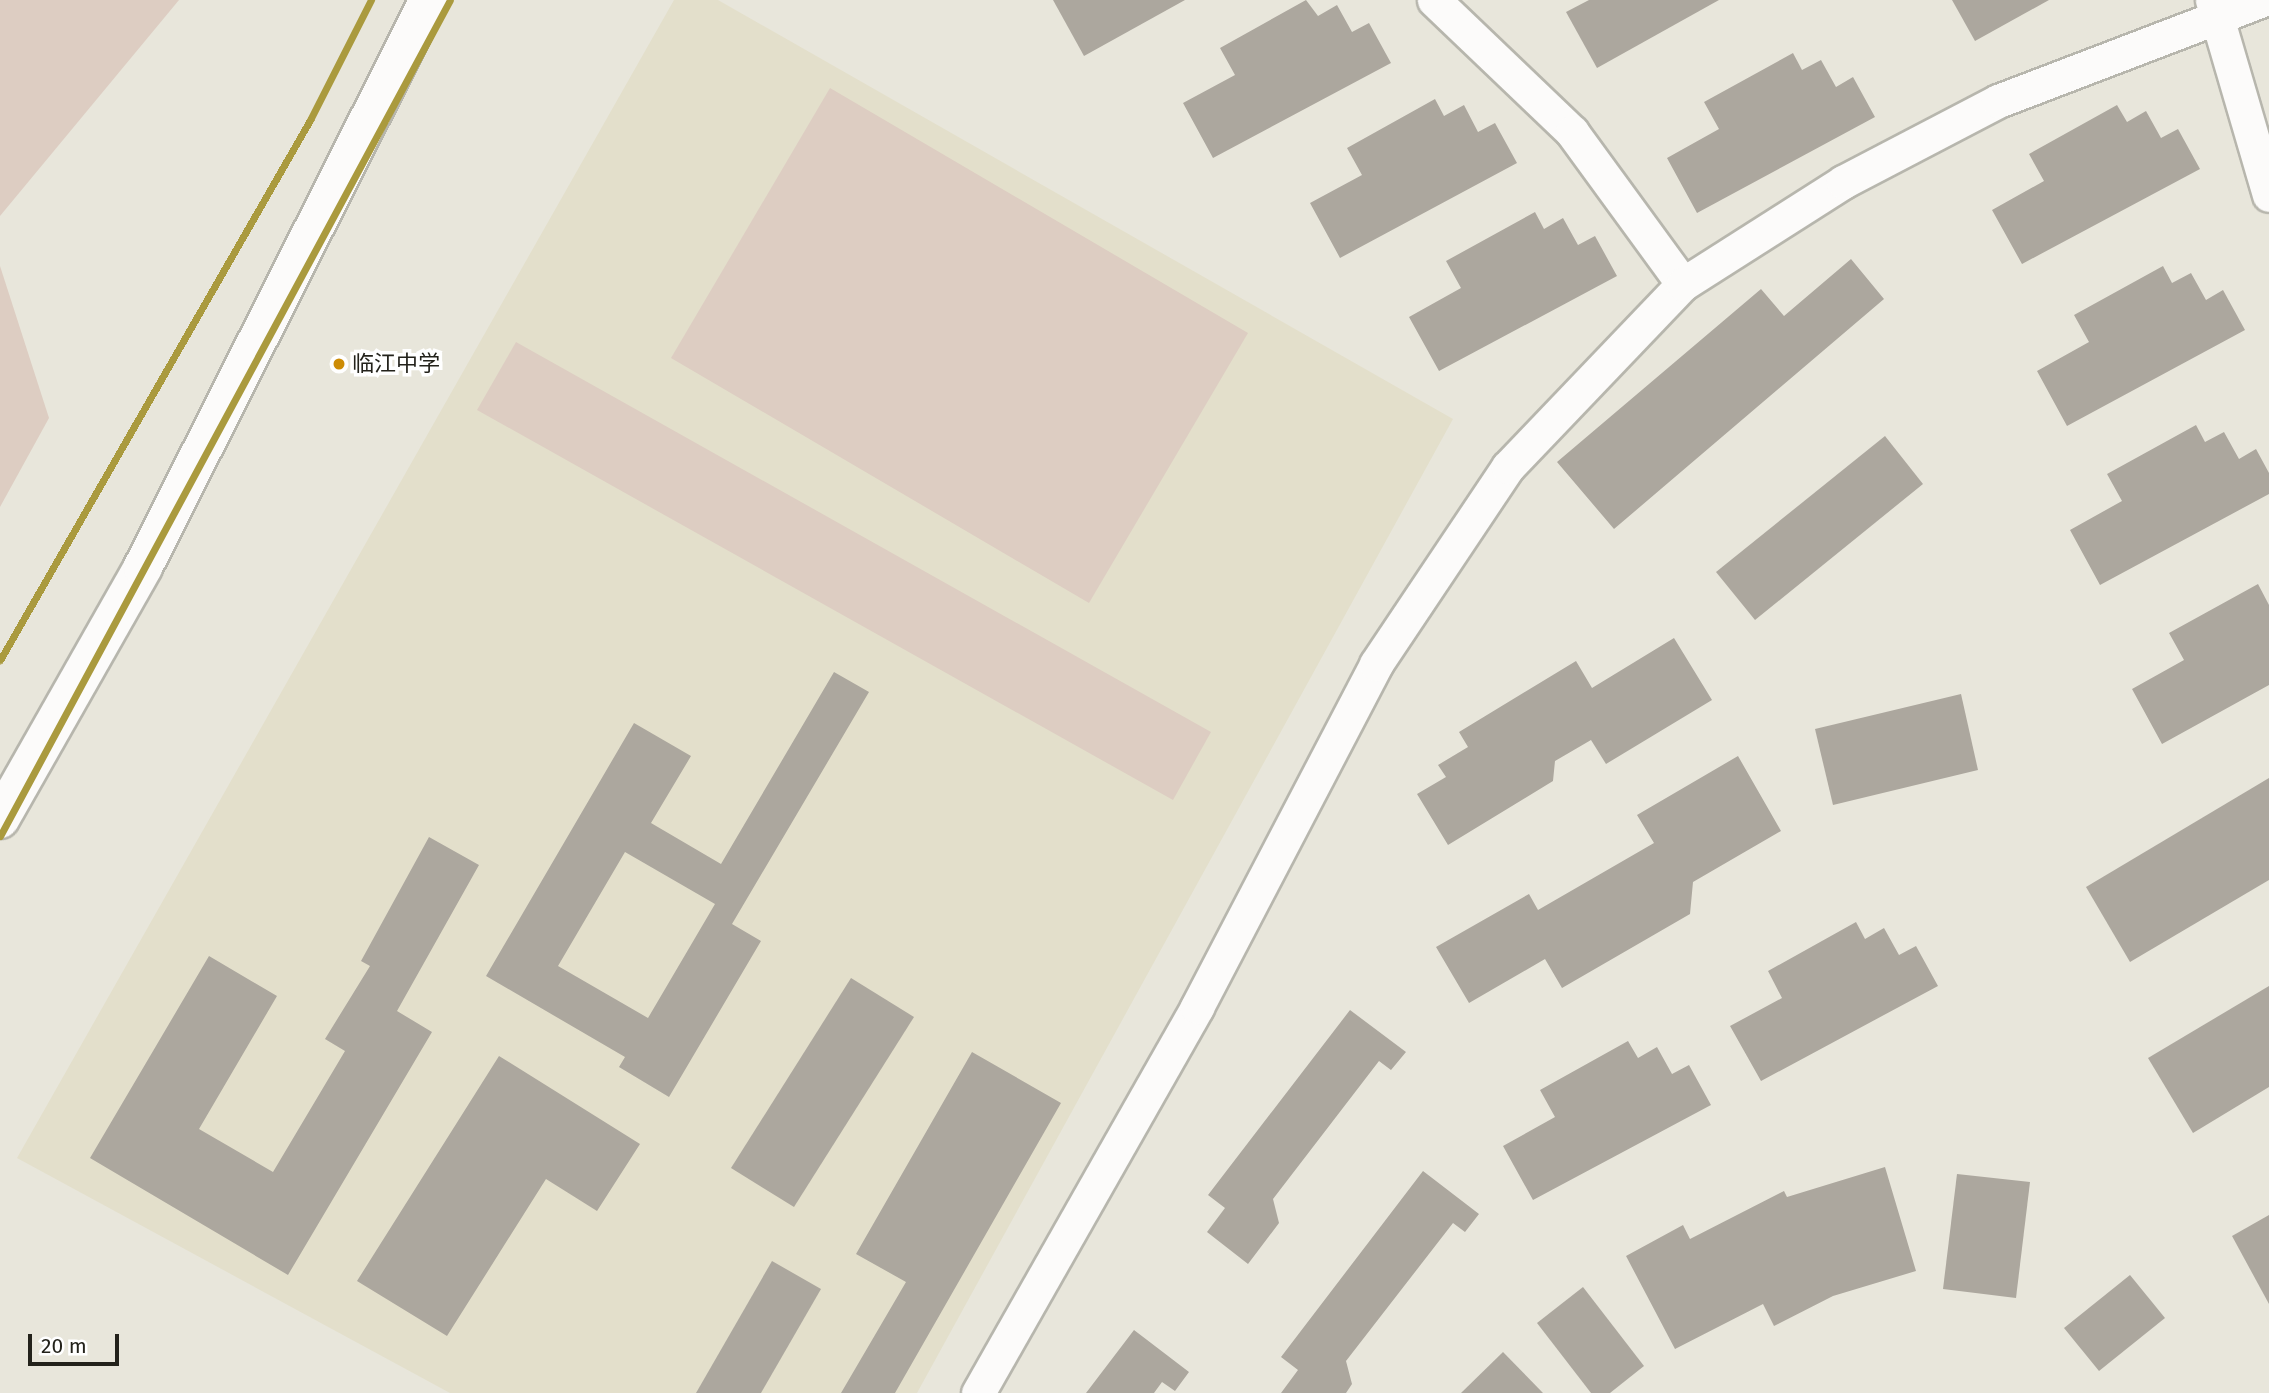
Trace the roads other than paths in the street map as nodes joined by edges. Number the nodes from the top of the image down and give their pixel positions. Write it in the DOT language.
graph roads {
  1 [pos="429,0"];
  2 [pos="1434,0"];
  3 [pos="2263,0"];
  4 [pos="2214,10"];
  5 [pos="2269,195"];
  6 [pos="1682,284"];
  7 [pos="0,819"];
  8 [pos="978,1393"];
  1 -- 7 [label="main road"];
  2 -- 6 [label="street"];
  3 -- 4 [label="street"];
  4 -- 5 [label="street"];
  4 -- 6 [label="street"];
  6 -- 8 [label="street"];
}
